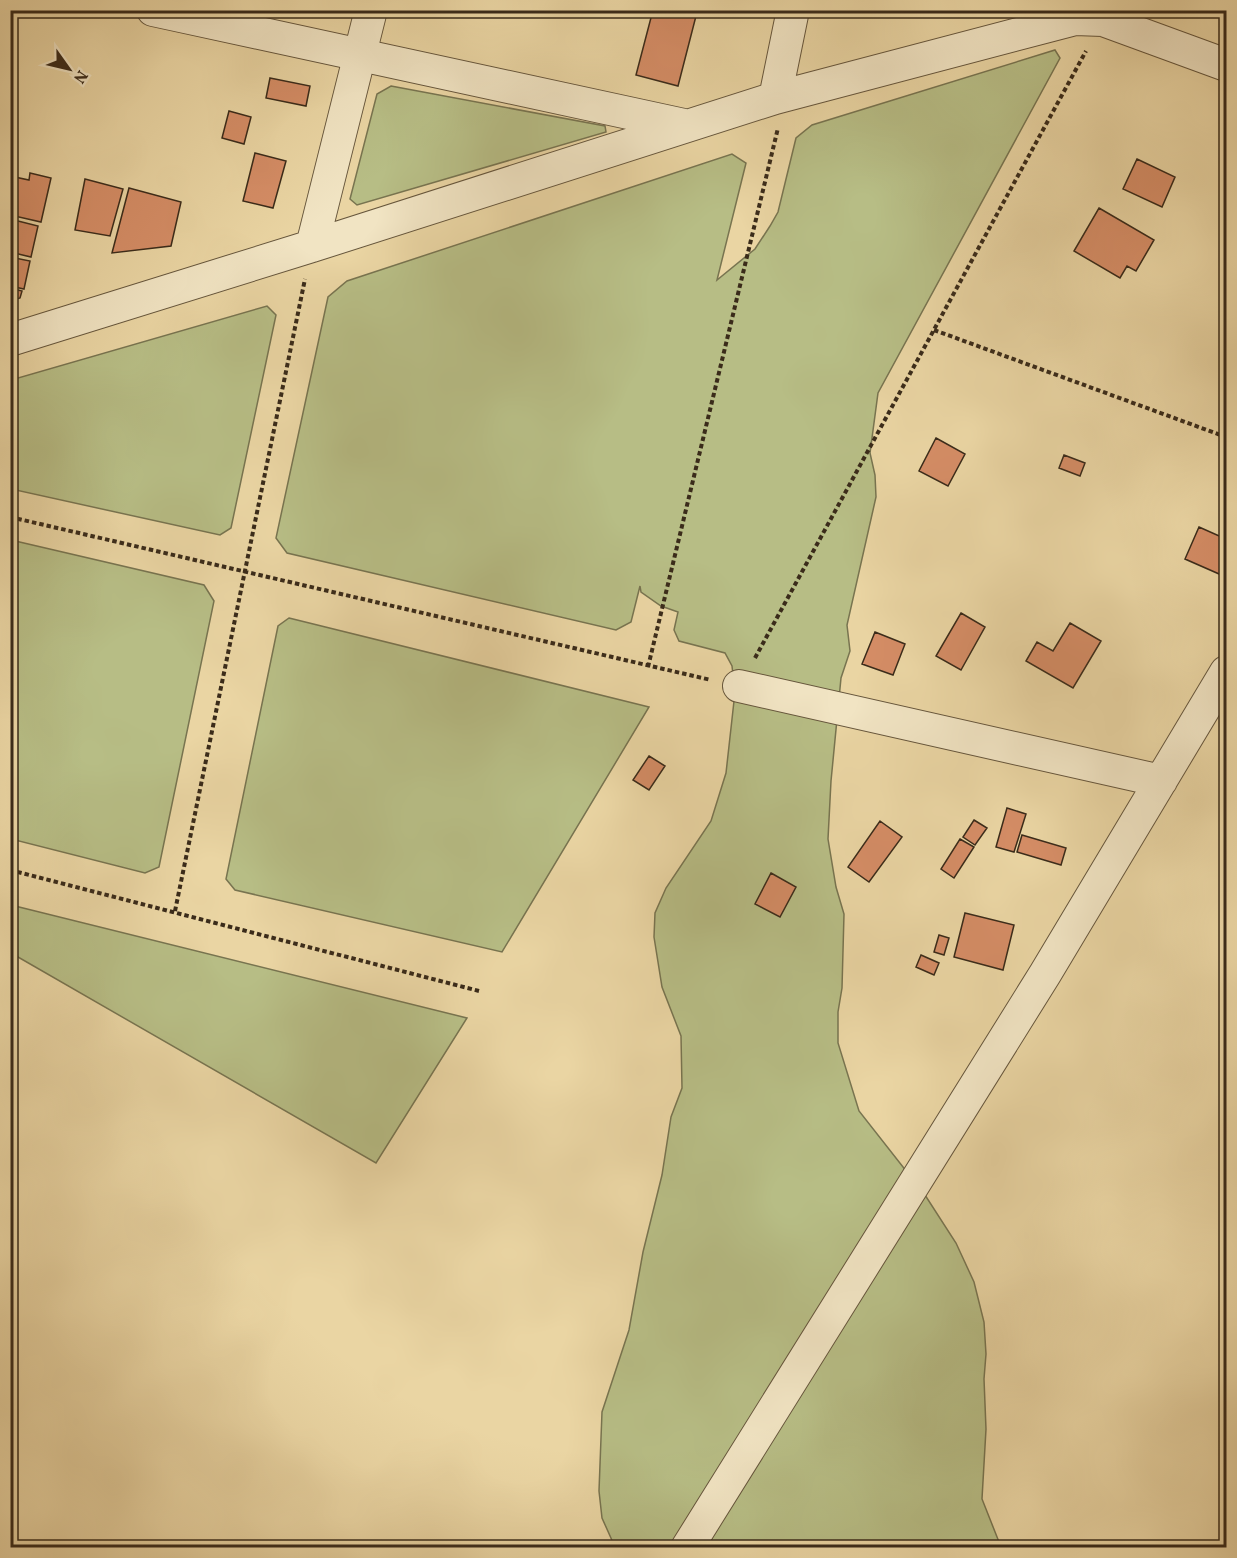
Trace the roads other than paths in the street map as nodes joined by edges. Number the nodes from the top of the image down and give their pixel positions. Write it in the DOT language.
graph roads {
  1 [pos="153,10"];
  2 [pos="371,10"];
  3 [pos="793,10"];
  4 [pos="1086,16"];
  5 [pos="360,56"];
  6 [pos="1227,65"];
  7 [pos="781,97"];
  8 [pos="684,126"];
  9 [pos="312,246"];
  10 [pos="10,340"];
  11 [pos="1227,672"];
  12 [pos="739,686"];
  13 [pos="1161,781"];
  14 [pos="687,1548"];
  1 -- 5 [label="street"];
  2 -- 5 [label="street"];
  3 -- 7 [label="street"];
  4 -- 6 [label="street"];
  4 -- 7 [label="street"];
  5 -- 8 [label="street"];
  5 -- 9 [label="street"];
  7 -- 8 [label="street"];
  8 -- 9 [label="street"];
  9 -- 10 [label="street"];
  11 -- 13 [label="street"];
  12 -- 13 [label="street"];
  13 -- 14 [label="street"];
}
